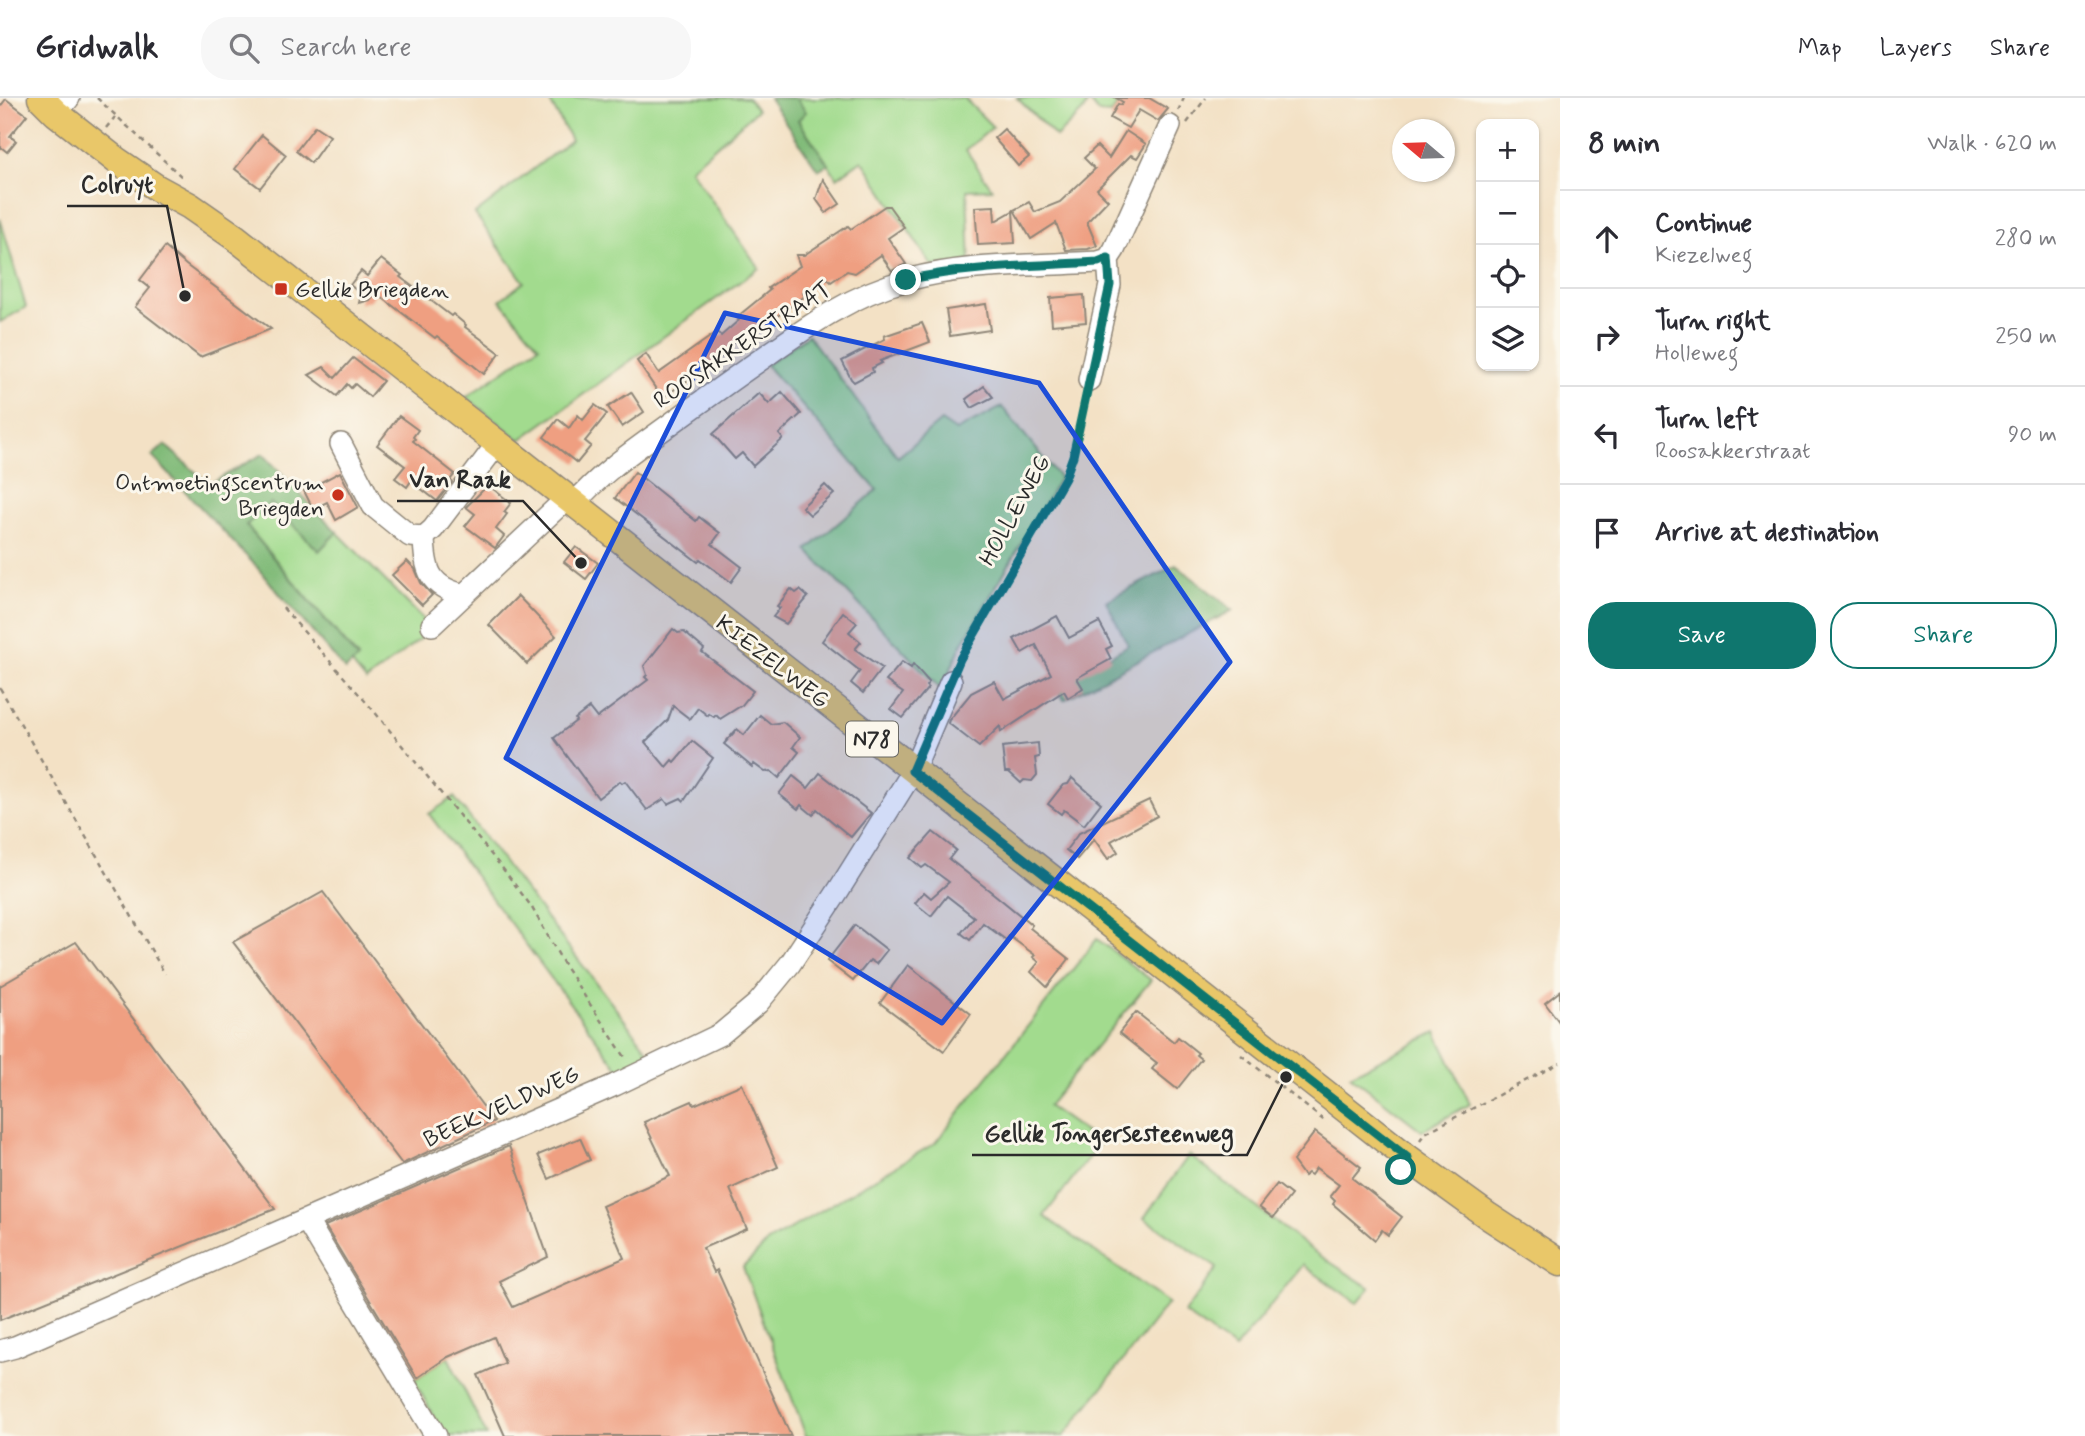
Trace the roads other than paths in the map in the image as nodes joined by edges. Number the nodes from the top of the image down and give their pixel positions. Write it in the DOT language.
graph roads {
  1 [pos="60,101"];
  2 [pos="1170,126"];
  3 [pos="1108,258"];
  4 [pos="1089,380"];
  5 [pos="341,444"];
  6 [pos="497,444"];
  7 [pos="571,501"];
  8 [pos="424,537"];
  9 [pos="464,595"];
  10 [pos="432,625"];
  11 [pos="951,681"];
  12 [pos="912,771"];
  13 [pos="307,1221"];
  14 [pos="1560,1264"];
  15 [pos="0,1351"];
  16 [pos="436,1436"];
  1 -- 6 [label="main road, KIEZELWEG / N78"];
  2 -- 3 [label="street"];
  3 -- 4 [label="street"];
  3 -- 7 [label="street, ROOSAKKERSTRAAT"];
  5 -- 8 [label="street"];
  6 -- 7 [label="main road, KIEZELWEG / N78"];
  6 -- 8 [label="street"];
  7 -- 9 [label="street, ROOSAKKERSTRAAT"];
  7 -- 12 [label="main road, KIEZELWEG / N78"];
  8 -- 9 [label="street"];
  9 -- 10 [label="street, ROOSAKKERSTRAAT"];
  11 -- 12 [label="street"];
  12 -- 13 [label="street, BEEKVELDWEG"];
  12 -- 14 [label="main road, KIEZELWEG / N78"];
  13 -- 15 [label="street, BEEKVELDWEG"];
  13 -- 16 [label="street"];
}
